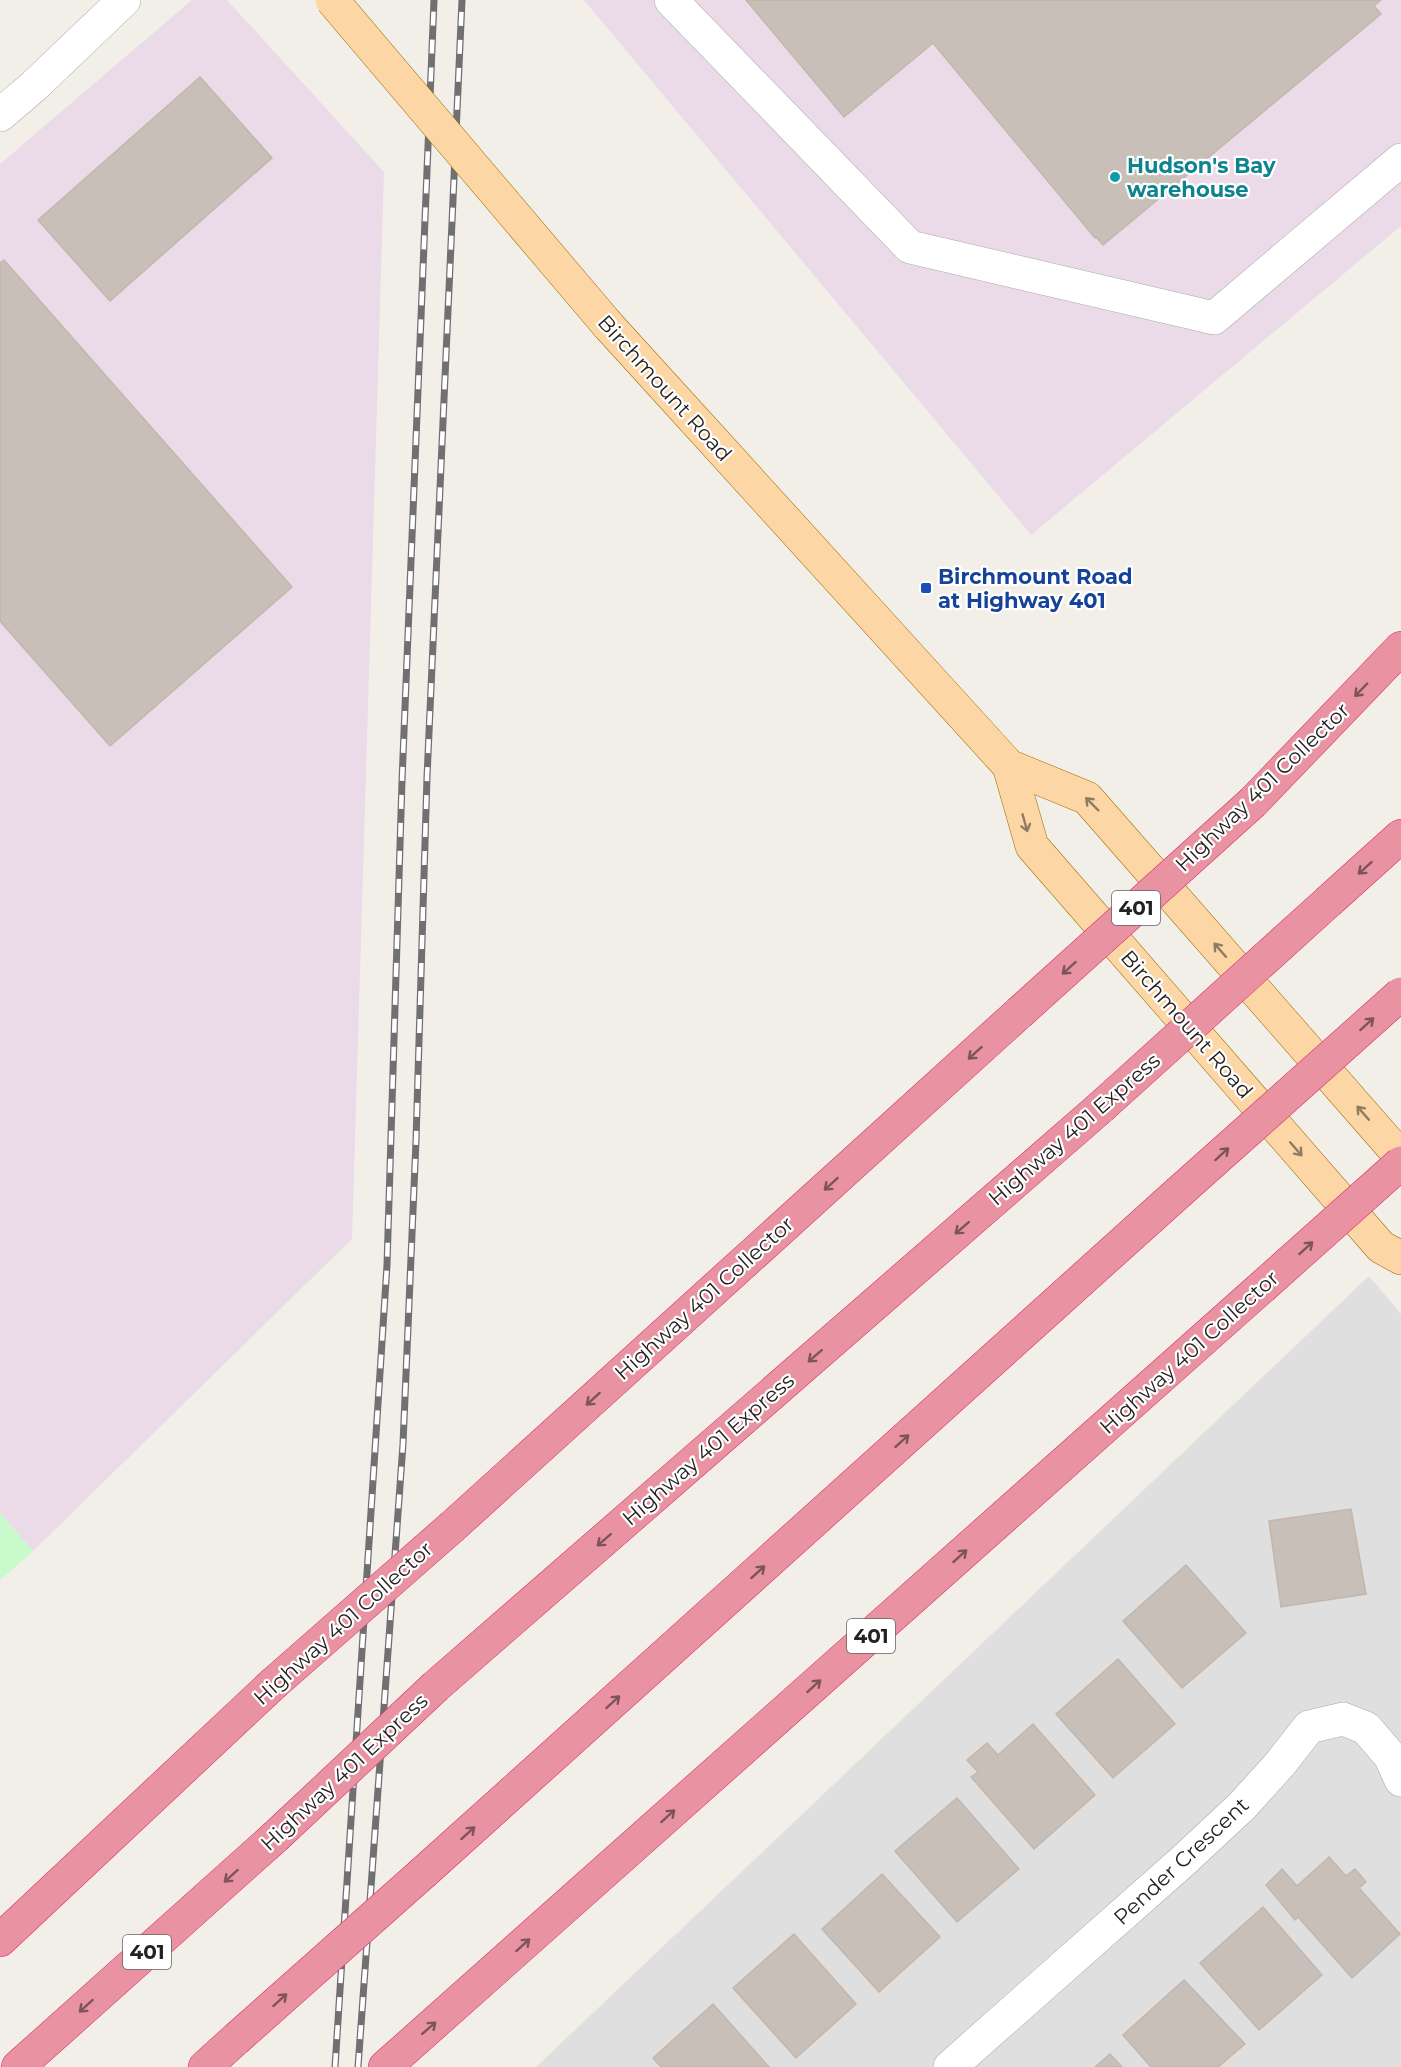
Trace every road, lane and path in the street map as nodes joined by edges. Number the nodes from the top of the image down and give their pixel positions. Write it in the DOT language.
graph roads {
  1 [pos="124,0"];
  2 [pos="332,0"];
  3 [pos="671,0"];
  4 [pos="0,115"];
  5 [pos="1401,160"];
  6 [pos="1401,648"];
  7 [pos="1009,766"];
  8 [pos="1401,836"];
  9 [pos="1401,994"];
  10 [pos="1401,1157"];
  11 [pos="1401,1163"];
  12 [pos="1401,1258"];
  13 [pos="234,1722"];
  14 [pos="1401,1780"];
  15 [pos="0,1911"];
  16 [pos="0,1940"];
  17 [pos="18,2067"];
  18 [pos="205,2067"];
  19 [pos="385,2067"];
  20 [pos="950,2067"];
  1 -- 4 [label="street"];
  2 -- 7 [label="main road, Birchmount Road, bridge"];
  3 -- 5 [label="street"];
  6 -- 13 [label="highway, Highway 401 Collector / 401, one-way, bridge"];
  10 -- 7 [label="main road, Birchmount Road, one-way"];
  7 -- 12 [label="main road, Birchmount Road, one-way"];
  8 -- 17 [label="highway, Highway 401 Express / 401, one-way, bridge"];
  18 -- 9 [label="highway, one-way, bridge"];
  19 -- 11 [label="highway, Highway 401 Collector / 401, one-way, bridge"];
  13 -- 15 [label="highway"];
  13 -- 16 [label="highway, Highway 401 Collector / 401"];
  14 -- 20 [label="street, Pender Crescent"];
}
